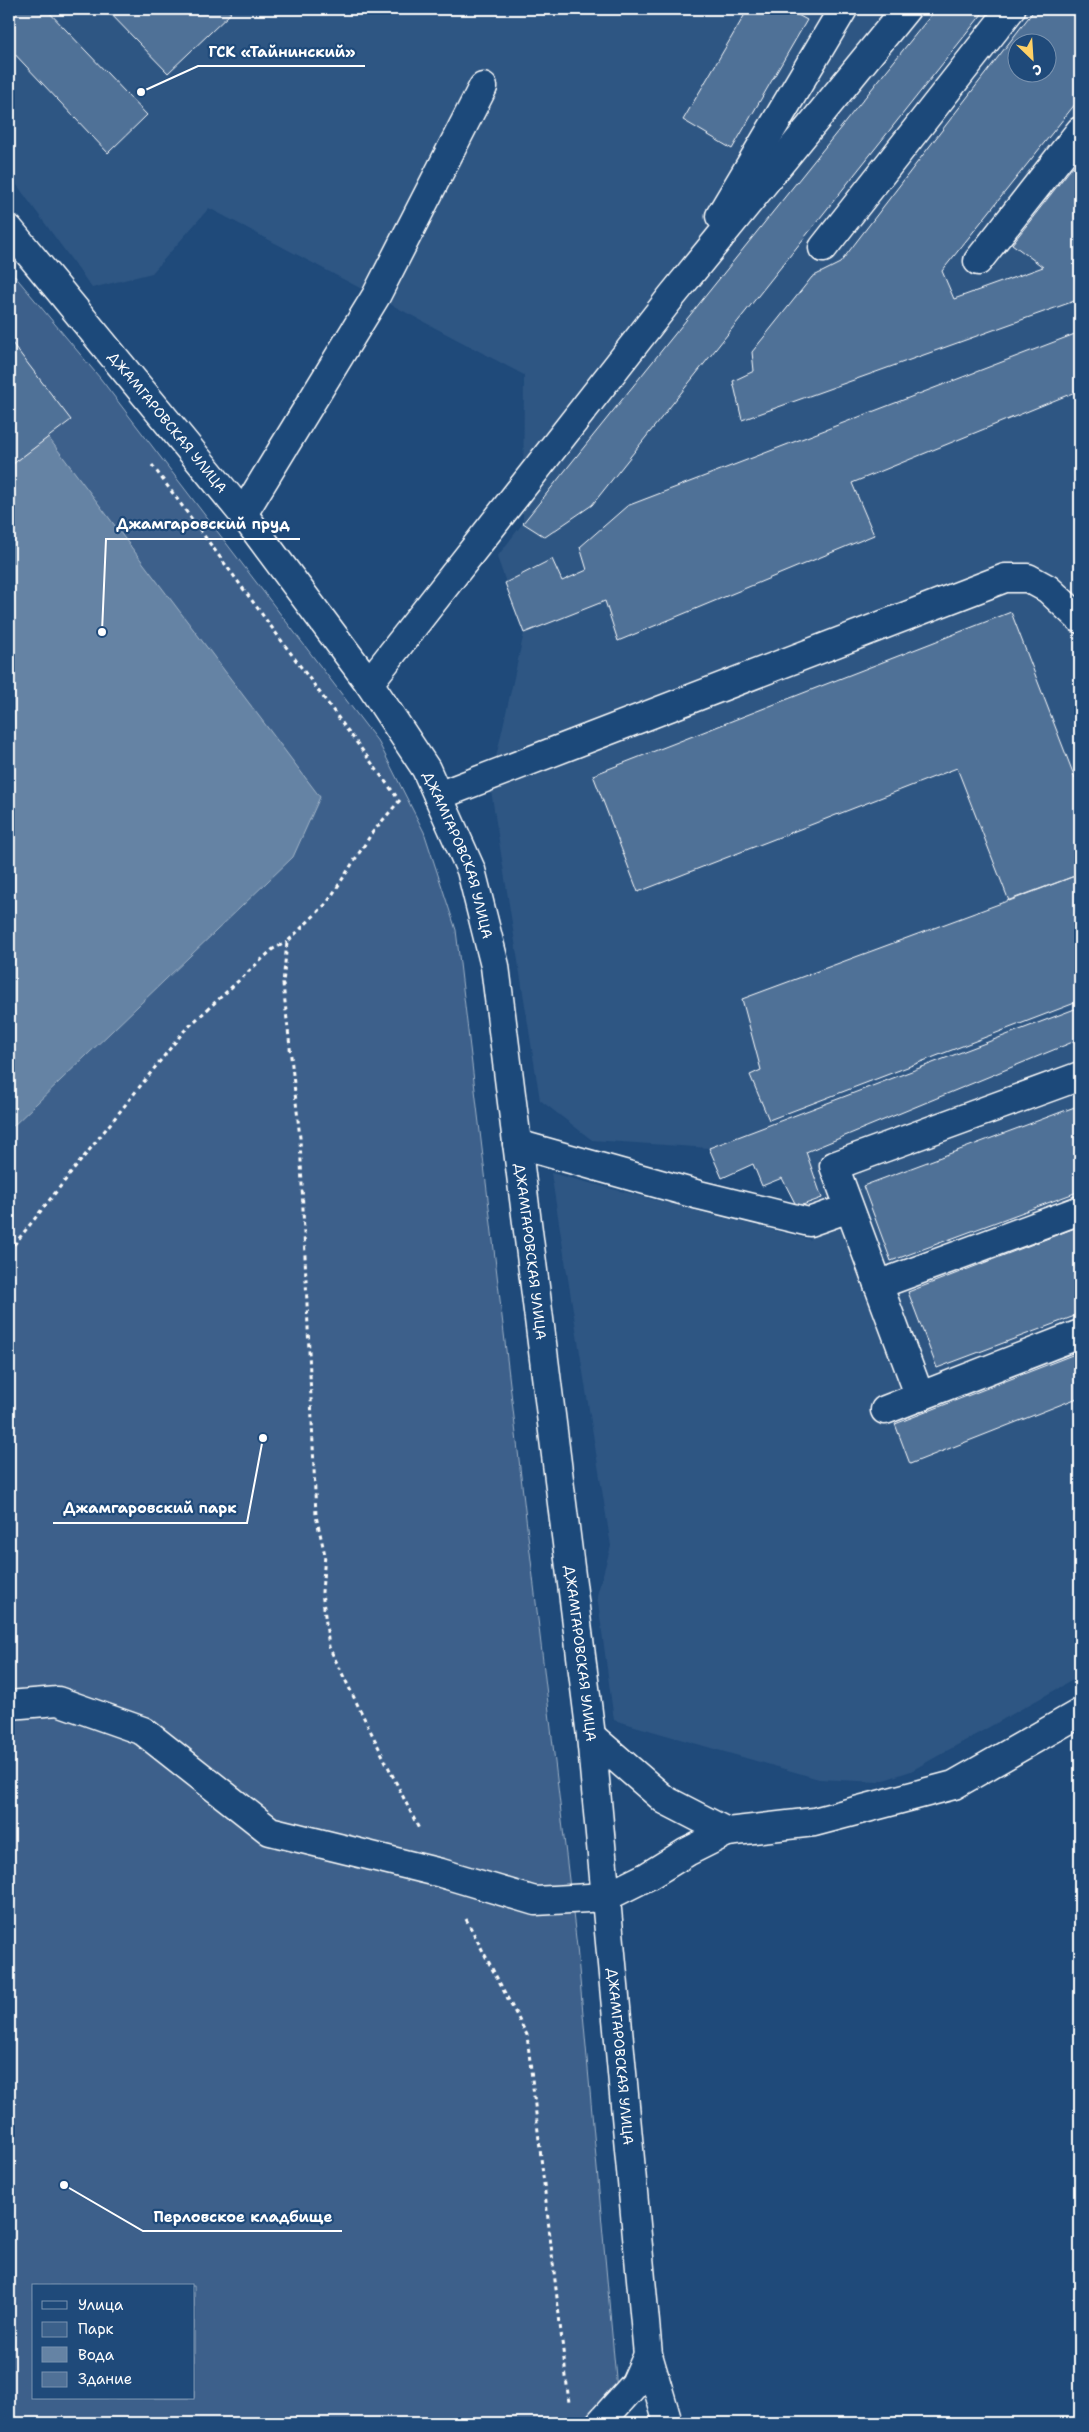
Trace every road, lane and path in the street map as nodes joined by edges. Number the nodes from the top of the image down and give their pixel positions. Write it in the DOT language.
graph roads {
  1 [pos="843,9"];
  2 [pos="906,9"];
  3 [pos="1011,9"];
  4 [pos="483,87"];
  5 [pos="1080,131"];
  6 [pos="9,229"];
  7 [pos="823,248"];
  8 [pos="978,261"];
  9 [pos="672,296"];
  10 [pos="147,458"];
  11 [pos="243,514"];
  12 [pos="1080,619"];
  13 [pos="369,683"];
  14 [pos="426,769"];
  15 [pos="438,796"];
  16 [pos="399,800"];
  17 [pos="287,942"];
  18 [pos="1080,1076"];
  19 [pos="517,1144"];
  20 [pos="849,1208"];
  21 [pos="1080,1210"];
  22 [pos="9,1252"];
  23 [pos="878,1285"];
  24 [pos="1080,1334"];
  25 [pos="920,1397"];
  26 [pos="885,1410"];
  27 [pos="9,1705"];
  28 [pos="1080,1713"];
  29 [pos="591,1736"];
  30 [pos="727,1832"];
  31 [pos="441,1873"];
  32 [pos="606,1898"];
  33 [pos="648,2355"];
  34 [pos="570,2412"];
  35 [pos="600,2423"];
  36 [pos="668,2423"];
  1 -- 9 [label="street"];
  2 -- 9 [label="street"];
  3 -- 7 [label="street"];
  4 -- 11 [label="street"];
  5 -- 8 [label="street"];
  6 -- 11 [label="street, ДЖАМГАРОВСКАЯ УЛИЦА"];
  9 -- 13 [label="street"];
  10 -- 16 [label="path"];
  11 -- 13 [label="street, ДЖАМГАРОВСКАЯ УЛИЦА"];
  12 -- 15 [label="street"];
  13 -- 14 [label="street, ДЖАМГАРОВСКАЯ УЛИЦА"];
  14 -- 15 [label="street, ДЖАМГАРОВСКАЯ УЛИЦА"];
  14 -- 16 [label="path"];
  15 -- 19 [label="street, ДЖАМГАРОВСКАЯ УЛИЦА"];
  16 -- 17 [label="path"];
  17 -- 22 [label="path"];
  17 -- 31 [label="path"];
  18 -- 20 [label="street"];
  19 -- 20 [label="street"];
  19 -- 29 [label="street, ДЖАМГАРОВСКАЯ УЛИЦА"];
  20 -- 23 [label="street"];
  21 -- 23 [label="street"];
  23 -- 25 [label="street"];
  24 -- 25 [label="street"];
  25 -- 26 [label="street"];
  27 -- 31 [label="street"];
  28 -- 30 [label="street"];
  29 -- 30 [label="street"];
  29 -- 32 [label="street, ДЖАМГАРОВСКАЯ УЛИЦА"];
  30 -- 32 [label="street"];
  31 -- 32 [label="street"];
  31 -- 34 [label="path"];
  32 -- 33 [label="street, ДЖАМГАРОВСКАЯ УЛИЦА"];
  33 -- 35 [label="street"];
  33 -- 36 [label="street, ДЖАМГАРОВСКАЯ УЛИЦА"];
}
